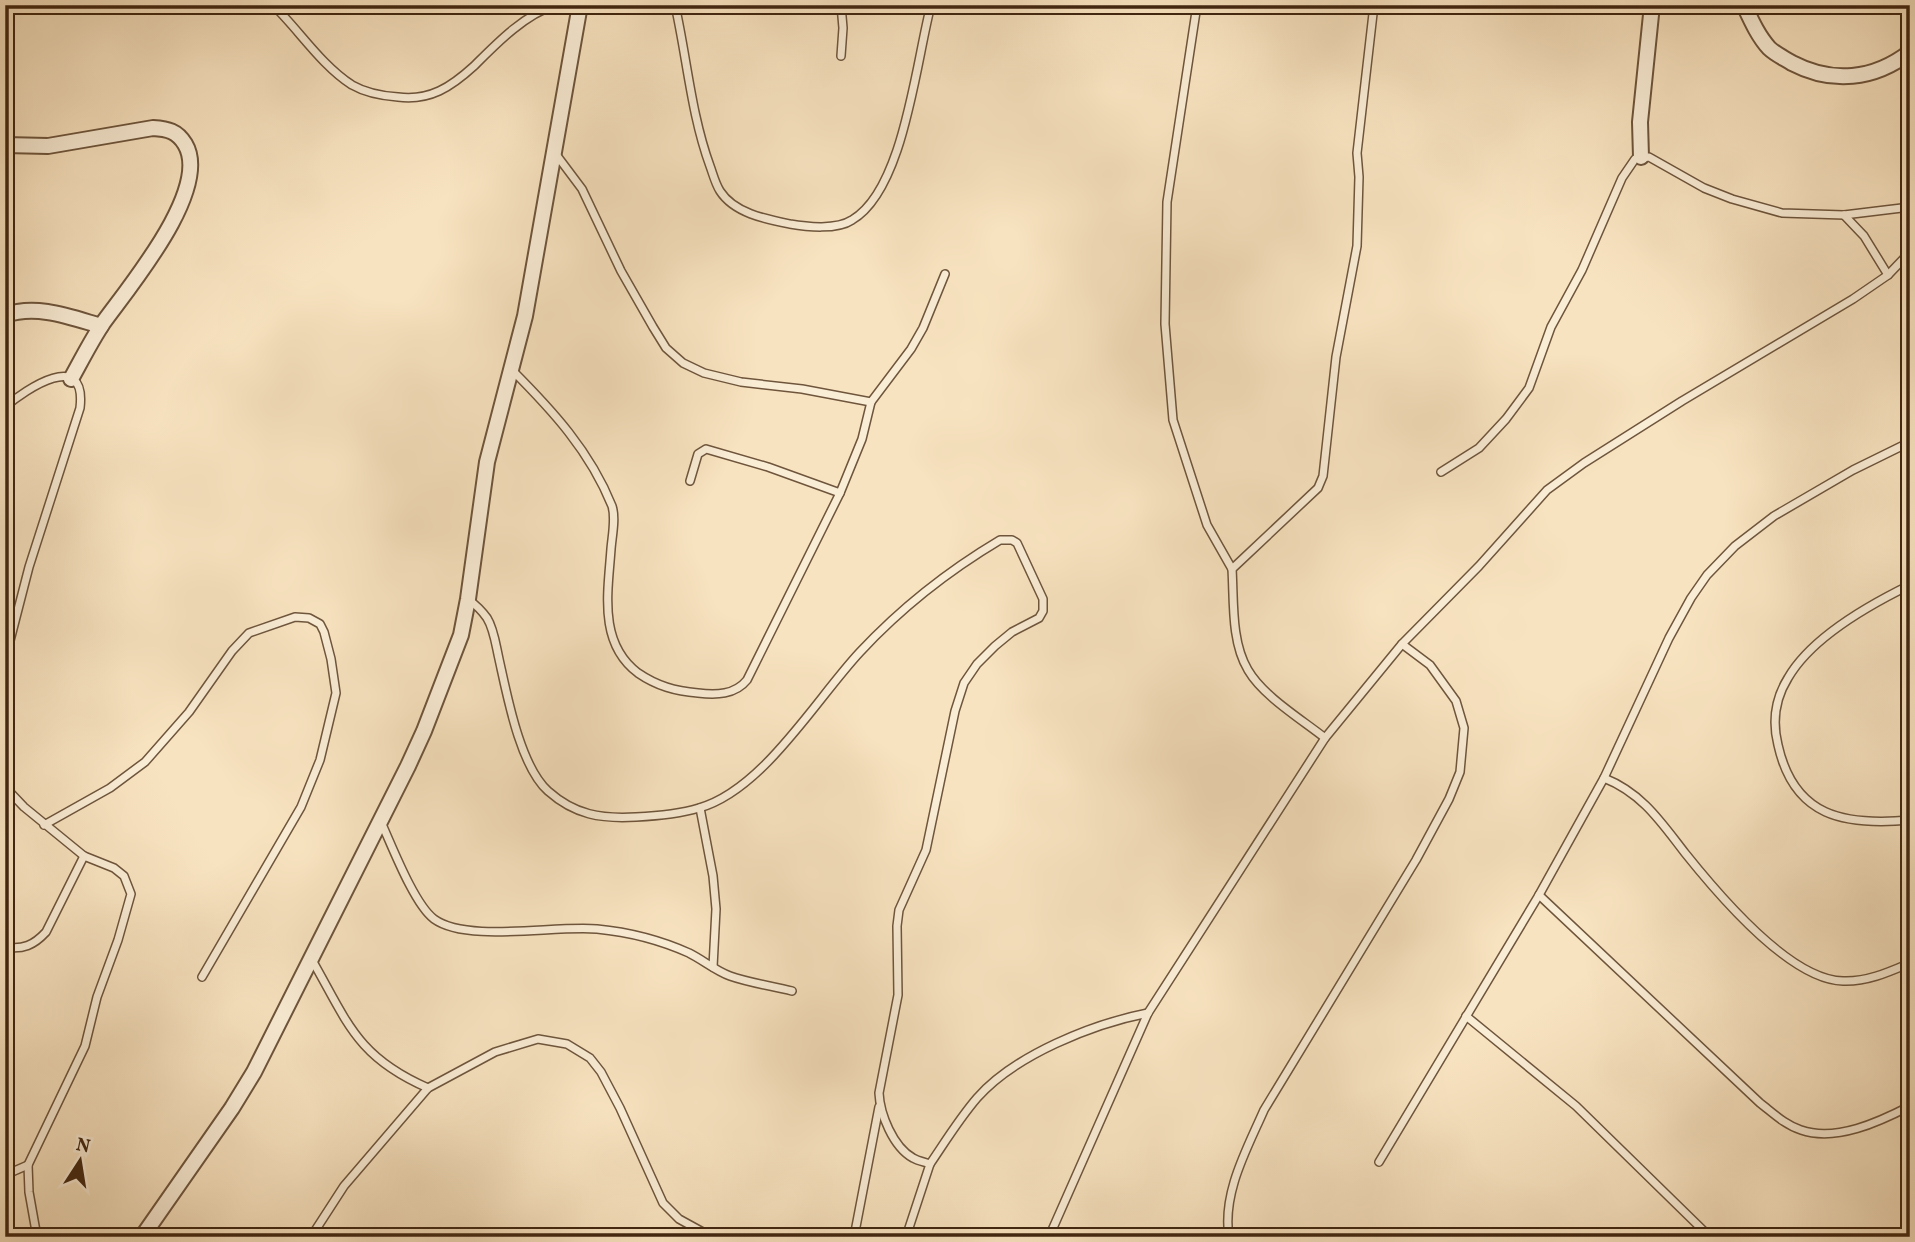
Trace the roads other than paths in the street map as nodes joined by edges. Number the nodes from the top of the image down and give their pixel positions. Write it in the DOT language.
graph roads {
  1 [pos="273,5"];
  2 [pos="555,5"];
  3 [pos="580,5"];
  4 [pos="675,5"];
  5 [pos="841,5"];
  6 [pos="931,5"];
  7 [pos="1197,5"];
  8 [pos="1374,5"];
  9 [pos="1652,5"];
  10 [pos="1744,5"];
  11 [pos="1910,52"];
  12 [pos="841,57"];
  13 [pos="5,145"];
  14 [pos="554,151"];
  15 [pos="1641,157"];
  16 [pos="1910,207"];
  17 [pos="1844,215"];
  18 [pos="1910,252"];
  19 [pos="945,274"];
  20 [pos="1888,275"];
  21 [pos="5,315"];
  22 [pos="101,326"];
  23 [pos="510,369"];
  24 [pos="71,379"];
  25 [pos="871,402"];
  26 [pos="5,407"];
  27 [pos="1910,442"];
  28 [pos="1441,472"];
  29 [pos="690,481"];
  30 [pos="840,493"];
  31 [pos="1232,569"];
  32 [pos="1910,585"];
  33 [pos="468,599"];
  34 [pos="1402,644"];
  35 [pos="5,660"];
  36 [pos="1325,737"];
  37 [pos="1604,778"];
  38 [pos="5,787"];
  39 [pos="700,808"];
  40 [pos="1910,820"];
  41 [pos="380,821"];
  42 [pos="44,825"];
  43 [pos="84,856"];
  44 [pos="1539,895"];
  45 [pos="5,947"];
  46 [pos="310,958"];
  47 [pos="1910,963"];
  48 [pos="713,967"];
  49 [pos="202,977"];
  50 [pos="792,991"];
  51 [pos="1148,1013"];
  52 [pos="1466,1016"];
  53 [pos="428,1088"];
  54 [pos="1910,1106"];
  55 [pos="879,1107"];
  56 [pos="1379,1162"];
  57 [pos="930,1164"];
  58 [pos="28,1165"];
  59 [pos="5,1175"];
  60 [pos="710,1236"];
  61 [pos="37,1237"];
  62 [pos="142,1237"];
  63 [pos="311,1237"];
  64 [pos="855,1237"];
  65 [pos="906,1237"];
  66 [pos="1049,1237"];
  67 [pos="1229,1237"];
  68 [pos="1710,1237"];
  1 -- 2 [label="lane"];
  3 -- 14 [label="street"];
  4 -- 6 [label="lane"];
  5 -- 12 [label="lane"];
  7 -- 31 [label="lane"];
  8 -- 31 [label="lane"];
  9 -- 15 [label="street"];
  10 -- 11 [label="street"];
  13 -- 22 [label="street"];
  14 -- 23 [label="street"];
  14 -- 25 [label="lane"];
  15 -- 17 [label="lane"];
  15 -- 28 [label="lane"];
  16 -- 17 [label="lane"];
  17 -- 20 [label="lane"];
  18 -- 20 [label="lane"];
  19 -- 25 [label="lane"];
  20 -- 34 [label="lane"];
  21 -- 22 [label="street"];
  22 -- 24 [label="street"];
  23 -- 30 [label="lane"];
  23 -- 33 [label="street"];
  24 -- 26 [label="lane"];
  24 -- 35 [label="lane"];
  25 -- 30 [label="lane"];
  27 -- 37 [label="lane"];
  29 -- 30 [label="lane"];
  31 -- 36 [label="lane"];
  32 -- 40 [label="lane"];
  33 -- 39 [label="lane"];
  33 -- 41 [label="street"];
  34 -- 36 [label="lane"];
  34 -- 67 [label="lane"];
  36 -- 51 [label="lane"];
  37 -- 44 [label="lane"];
  37 -- 47 [label="lane"];
  38 -- 42 [label="lane"];
  39 -- 48 [label="lane"];
  39 -- 55 [label="lane"];
  41 -- 46 [label="street"];
  41 -- 48 [label="lane"];
  42 -- 43 [label="lane"];
  42 -- 49 [label="lane"];
  43 -- 45 [label="lane"];
  43 -- 58 [label="lane"];
  44 -- 52 [label="lane"];
  44 -- 54 [label="lane"];
  46 -- 53 [label="lane"];
  46 -- 62 [label="street"];
  48 -- 50 [label="lane"];
  51 -- 57 [label="lane"];
  51 -- 66 [label="lane"];
  52 -- 56 [label="lane"];
  52 -- 68 [label="lane"];
  53 -- 60 [label="lane"];
  53 -- 63 [label="lane"];
  55 -- 57 [label="lane"];
  55 -- 64 [label="lane"];
  57 -- 65 [label="lane"];
  58 -- 59 [label="lane"];
  58 -- 61 [label="lane"];
}
